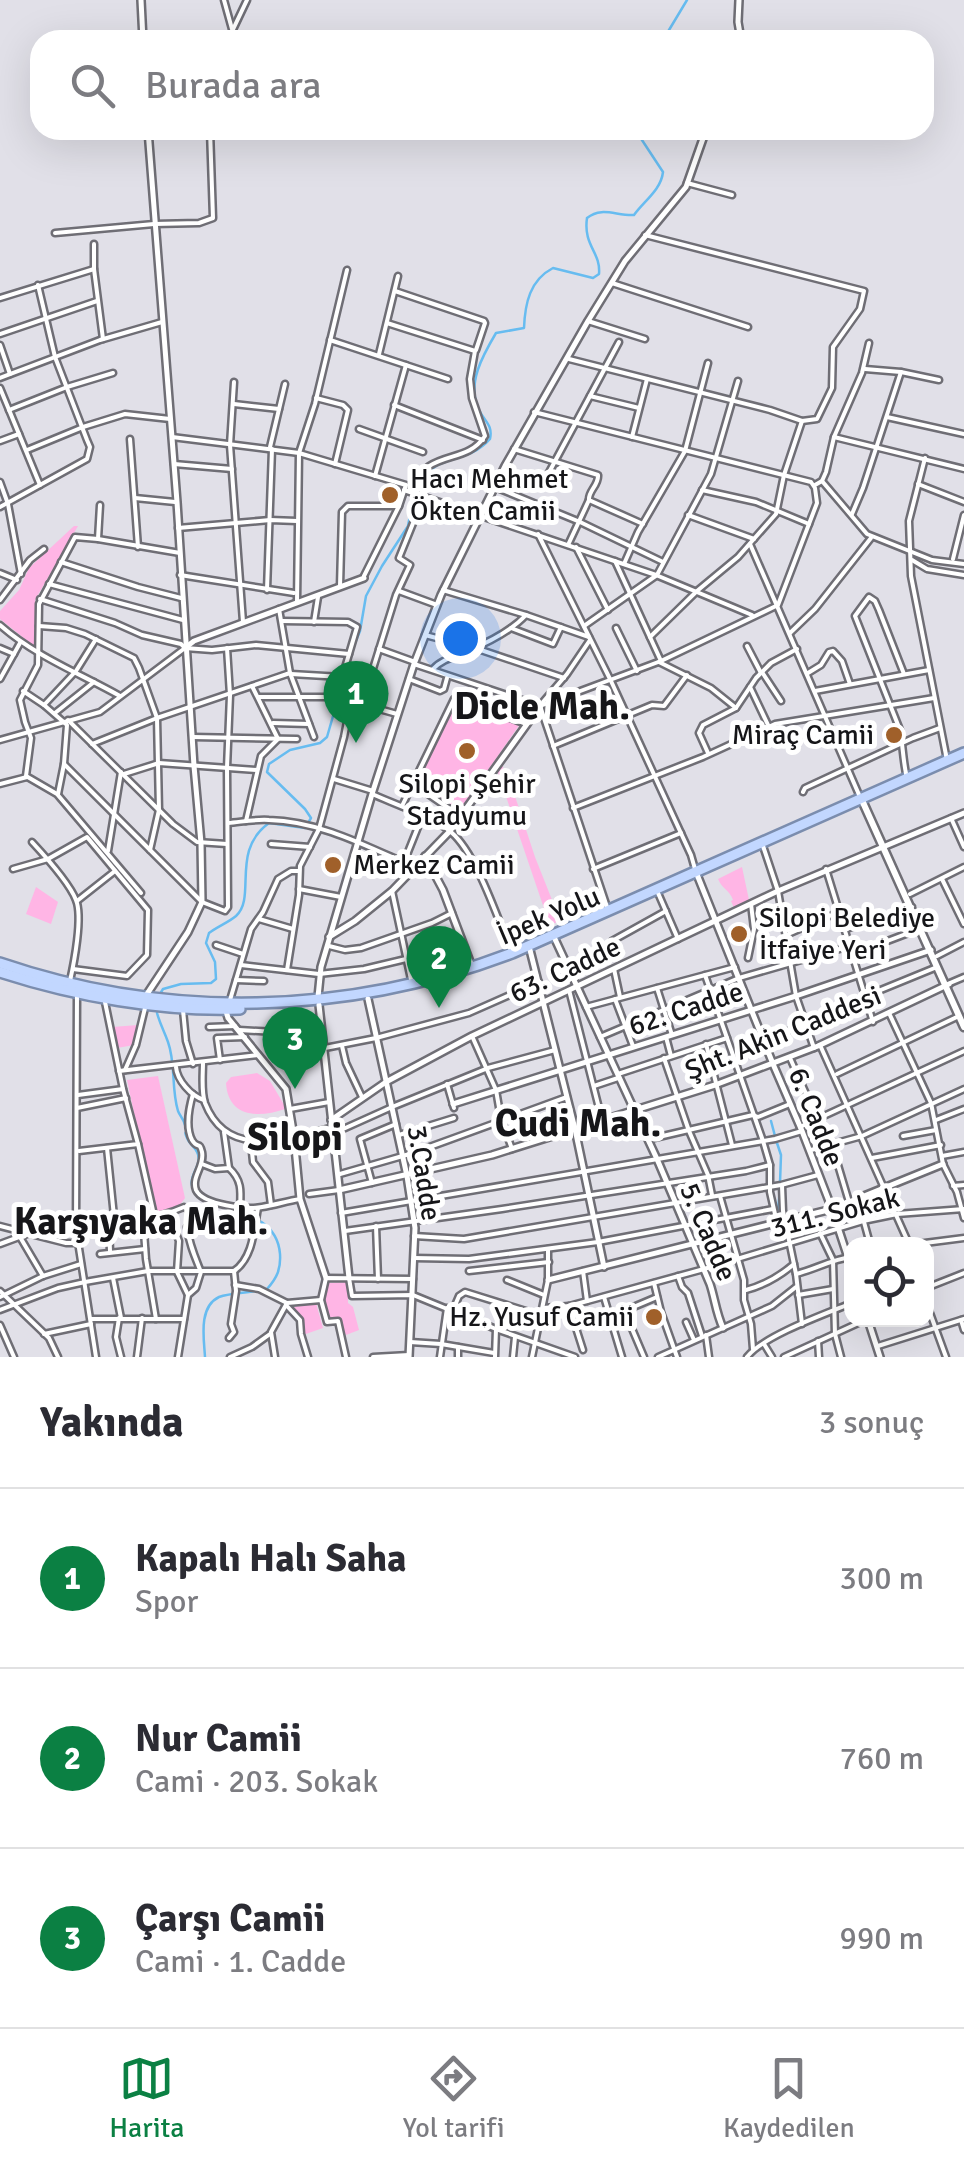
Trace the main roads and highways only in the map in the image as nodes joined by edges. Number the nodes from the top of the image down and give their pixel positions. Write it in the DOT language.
graph roads {
  1 [pos="964,756"];
  2 [pos="864,800"];
  3 [pos="886,846"];
  4 [pos="697,873"];
  5 [pos="554,937"];
  6 [pos="934,953"];
  7 [pos="2,968"];
  8 [pos="22,975"];
  9 [pos="948,985"];
  10 [pos="146,1000"];
  11 [pos="318,1002"];
  12 [pos="228,1006"];
  13 [pos="962,1017"];
  14 [pos="964,1026"];
  1 -- 2 [label="highway"];
  1 -- 2 [label="highway"];
  2 -- 3 [label="main road"];
  2 -- 4 [label="highway"];
  2 -- 4 [label="highway, İpek Yolu"];
  3 -- 6 [label="main road"];
  3 -- 6 [label="main road"];
  4 -- 5 [label="highway"];
  4 -- 5 [label="highway, İpek Yolu"];
  5 -- 11 [label="highway"];
  5 -- 11 [label="highway, İpek Yolu"];
  6 -- 9 [label="main road"];
  6 -- 9 [label="main road"];
  7 -- 8 [label="highway"];
  8 -- 10 [label="highway"];
  8 -- 10 [label="highway"];
  9 -- 13 [label="main road"];
  10 -- 12 [label="highway"];
  10 -- 12 [label="highway"];
  11 -- 12 [label="highway"];
  13 -- 14 [label="main road"];
}
